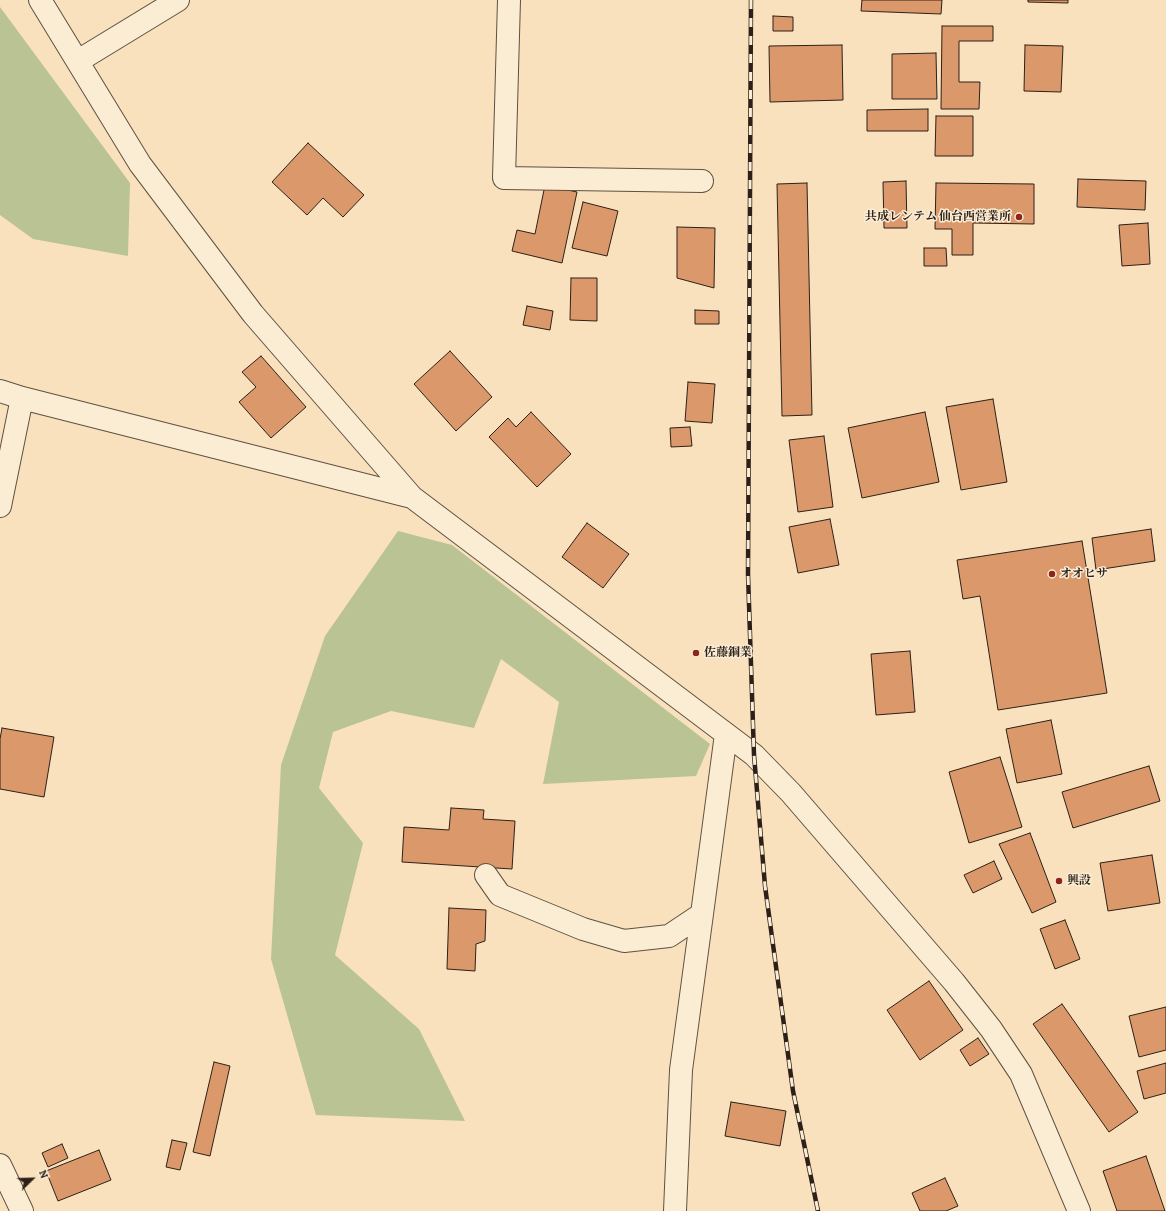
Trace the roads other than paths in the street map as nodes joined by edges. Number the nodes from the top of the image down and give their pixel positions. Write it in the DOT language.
graph roads {
  1 [pos="40,0"];
  2 [pos="178,0"];
  3 [pos="509,0"];
  4 [pos="78,61"];
  5 [pos="702,181"];
  6 [pos="0,391"];
  7 [pos="22,398"];
  8 [pos="412,497"];
  9 [pos="0,506"];
  10 [pos="726,734"];
  11 [pos="486,875"];
  12 [pos="702,914"];
  13 [pos="0,1165"];
  14 [pos="22,1211"];
  15 [pos="675,1211"];
  16 [pos="1079,1211"];
  1 -- 4 [label="street"];
  2 -- 4 [label="street"];
  3 -- 5 [label="street"];
  4 -- 8 [label="street"];
  6 -- 7 [label="street"];
  7 -- 8 [label="street"];
  7 -- 9 [label="street"];
  8 -- 10 [label="street"];
  10 -- 12 [label="street"];
  10 -- 16 [label="street"];
  11 -- 12 [label="street"];
  12 -- 15 [label="street"];
  13 -- 14 [label="street"];
}
